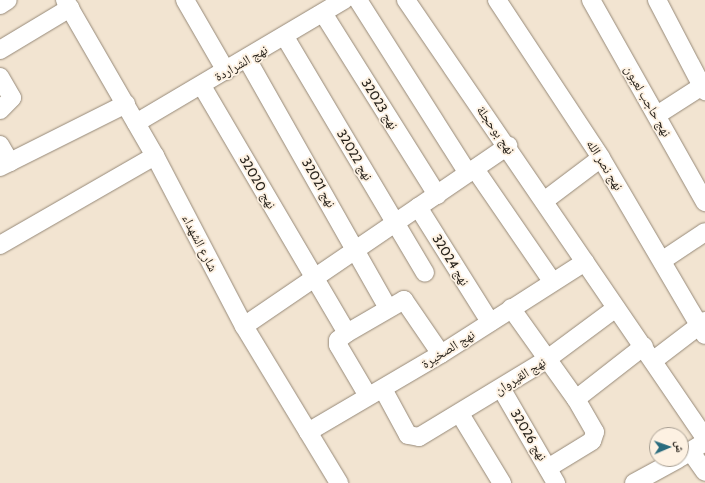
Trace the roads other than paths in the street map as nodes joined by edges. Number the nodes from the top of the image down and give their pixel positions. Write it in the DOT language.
graph roads {
  1 [pos="8,0"];
  2 [pos="185,0"];
  3 [pos="344,0"];
  4 [pos="358,0"];
  5 [pos="406,0"];
  6 [pos="497,0"];
  7 [pos="591,0"];
  8 [pos="657,0"];
  9 [pos="67,4"];
  10 [pos="0,5"];
  11 [pos="323,13"];
  12 [pos="285,37"];
  13 [pos="0,50"];
  14 [pos="247,59"];
  15 [pos="226,71"];
  16 [pos="0,77"];
  17 [pos="202,86"];
  18 [pos="703,88"];
  19 [pos="126,104"];
  20 [pos="0,110"];
  21 [pos="657,115"];
  22 [pos="136,123"];
  23 [pos="0,145"];
  24 [pos="508,146"];
  25 [pos="155,156"];
  26 [pos="601,158"];
  27 [pos="5,164"];
  28 [pos="471,171"];
  29 [pos="437,195"];
  30 [pos="544,201"];
  31 [pos="705,202"];
  32 [pos="418,207"];
  33 [pos="395,222"];
  34 [pos="705,232"];
  35 [pos="0,245"];
  36 [pos="357,250"];
  37 [pos="663,260"];
  38 [pos="585,262"];
  39 [pos="425,273"];
  40 [pos="314,279"];
  41 [pos="552,281"];
  42 [pos="388,308"];
  43 [pos="511,308"];
  44 [pos="616,308"];
  45 [pos="487,317"];
  46 [pos="244,326"];
  47 [pos="703,327"];
  48 [pos="347,333"];
  49 [pos="649,353"];
  50 [pos="441,354"];
  51 [pos="546,360"];
  52 [pos="501,388"];
  53 [pos="376,392"];
  54 [pos="576,399"];
  55 [pos="460,414"];
  56 [pos="308,432"];
  57 [pos="705,438"];
  58 [pos="689,452"];
  59 [pos="666,467"];
  60 [pos="705,472"];
  61 [pos="552,476"];
  62 [pos="705,479"];
  63 [pos="644,481"];
  64 [pos="339,483"];
  65 [pos="502,483"];
  66 [pos="699,483"];
  1 -- 10 [label="street"];
  2 -- 15 [label="street"];
  3 -- 11 [label="street, نهج الشراردة"];
  4 -- 28 [label="street"];
  5 -- 24 [label="street, نهج بوحجلة"];
  6 -- 26 [label="street, نهج نصر الله"];
  7 -- 21 [label="street, نهج حاجب لعيون"];
  8 -- 18 [label="street"];
  9 -- 13 [label="street"];
  9 -- 19 [label="street, شارع الشهداء"];
  11 -- 12 [label="street, نهج الشراردة"];
  11 -- 29 [label="street, نهج 32023"];
  12 -- 14 [label="street, نهج الشراردة"];
  12 -- 33 [label="street, نهج 32022"];
  14 -- 15 [label="street, نهج الشراردة"];
  14 -- 36 [label="street, نهج 32021"];
  15 -- 17 [label="street, نهج الشراردة"];
  16 -- 20 [label="street"];
  17 -- 22 [label="street, نهج الشراردة"];
  17 -- 40 [label="street, نهج 32020"];
  18 -- 21 [label="street"];
  19 -- 22 [label="street, شارع الشهداء"];
  19 -- 27 [label="street"];
  21 -- 31 [label="street, نهج حاجب لعيون"];
  22 -- 25 [label="street, شارع الشهداء"];
  23 -- 27 [label="street"];
  24 -- 28 [label="street"];
  24 -- 30 [label="street, نهج بوحجلة"];
  25 -- 35 [label="street"];
  25 -- 46 [label="street, شارع الشهداء"];
  26 -- 30 [label="street"];
  26 -- 37 [label="street, نهج نصر الله"];
  28 -- 29 [label="street"];
  28 -- 41 [label="street"];
  29 -- 32 [label="street"];
  30 -- 38 [label="street, نهج بوحجلة"];
  32 -- 33 [label="street"];
  32 -- 45 [label="street, نهج 32024"];
  33 -- 36 [label="street"];
  33 -- 39 [label="street, نهج 32022"];
  34 -- 37 [label="street"];
  36 -- 40 [label="street"];
  36 -- 42 [label="street, نهج 32021"];
  37 -- 47 [label="street, نهج نصر الله"];
  38 -- 41 [label="street, نهج الصخيرة"];
  38 -- 44 [label="street, نهج بوحجلة"];
  40 -- 46 [label="street"];
  40 -- 48 [label="street, نهج 32020"];
  41 -- 43 [label="street, نهج الصخيرة"];
  42 -- 48 [label="street"];
  42 -- 50 [label="street"];
  43 -- 45 [label="street, نهج الصخيرة"];
  43 -- 51 [label="street"];
  44 -- 49 [label="street, نهج بوحجلة"];
  44 -- 51 [label="street, نهج القيروان"];
  45 -- 50 [label="street, نهج الصخيرة"];
  46 -- 56 [label="street, شارع الشهداء"];
  47 -- 49 [label="street"];
  48 -- 53 [label="street"];
  49 -- 54 [label="street"];
  49 -- 57 [label="street, نهج بوحجلة"];
  50 -- 53 [label="street, نهج الصخيرة"];
  51 -- 52 [label="street, نهج القيروان"];
  51 -- 54 [label="street"];
  52 -- 55 [label="street, نهج القيروان"];
  52 -- 61 [label="street, نهج 32026"];
  53 -- 55 [label="street, نهج القيروان"];
  53 -- 56 [label="street, نهج الصخيرة"];
  54 -- 61 [label="street"];
  55 -- 65 [label="street"];
  56 -- 64 [label="street, شارع الشهداء"];
  58 -- 60 [label="street"];
  59 -- 63 [label="street"];
  62 -- 66 [label="street"];
}
